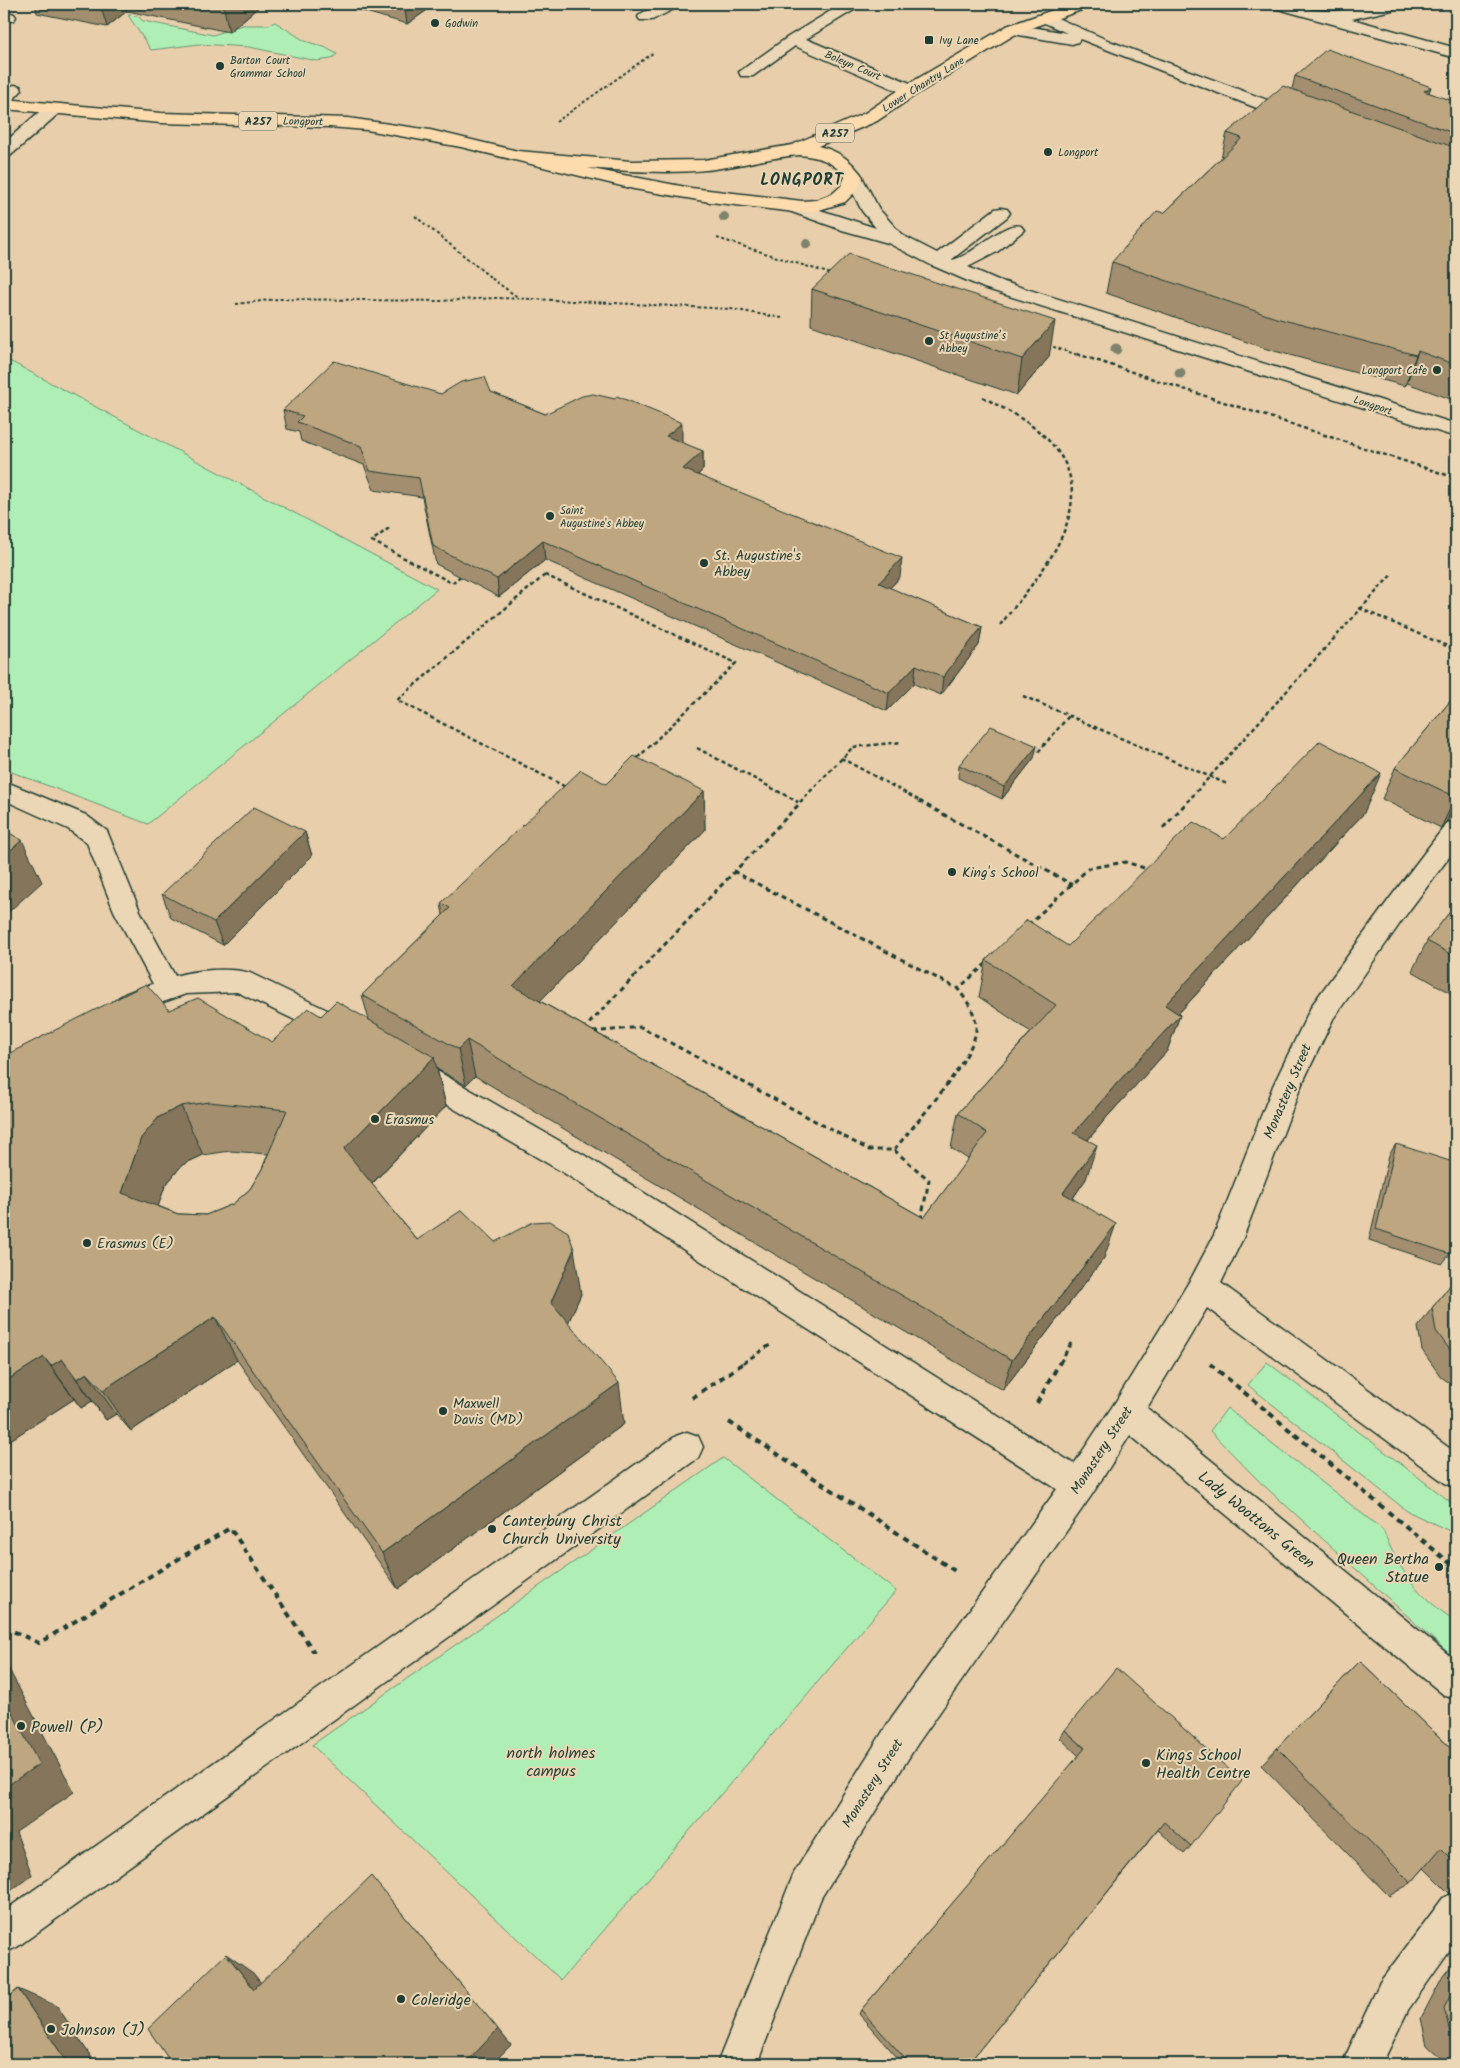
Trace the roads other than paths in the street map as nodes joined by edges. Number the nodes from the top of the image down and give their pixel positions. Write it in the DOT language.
graph roads {
  1 [pos="672,4"];
  2 [pos="853,4"];
  3 [pos="1084,4"];
  4 [pos="1277,4"];
  5 [pos="1386,8"];
  6 [pos="1318,15"];
  7 [pos="646,17"];
  8 [pos="1046,18"];
  9 [pos="1013,30"];
  10 [pos="794,40"];
  11 [pos="1106,45"];
  12 [pos="1456,53"];
  13 [pos="747,72"];
  14 [pos="911,90"];
  15 [pos="4,104"];
  16 [pos="52,110"];
  17 [pos="871,117"];
  18 [pos="1308,121"];
  19 [pos="798,149"];
  20 [pos="4,152"];
  21 [pos="766,154"];
  22 [pos="510,155"];
  23 [pos="854,158"];
  24 [pos="770,203"];
  25 [pos="795,207"];
  26 [pos="1001,213"];
  27 [pos="1015,230"];
  28 [pos="895,240"];
  29 [pos="946,265"];
  30 [pos="1456,431"];
  31 [pos="4,790"];
  32 [pos="1456,830"];
  33 [pos="169,989"];
  34 [pos="100,1023"];
  35 [pos="357,1038"];
  36 [pos="382,1053"];
  37 [pos="1203,1287"];
  38 [pos="1127,1412"];
  39 [pos="687,1447"];
  40 [pos="1456,1472"];
  41 [pos="1079,1485"];
  42 [pos="1456,1683"];
  43 [pos="1456,1911"];
  44 [pos="4,1934"];
  45 [pos="737,2064"];
  46 [pos="1362,2064"];
  1 -- 7 [label="street"];
  2 -- 10 [label="street"];
  3 -- 8 [label="main road, Lower Chantry Lane / A257"];
  4 -- 6 [label="street"];
  5 -- 6 [label="street"];
  6 -- 12 [label="street"];
  8 -- 9 [label="main road, Lower Chantry Lane / A257"];
  8 -- 11 [label="street"];
  9 -- 11 [label="street"];
  9 -- 14 [label="main road, Lower Chantry Lane / A257"];
  10 -- 13 [label="street"];
  10 -- 14 [label="street, Boleyn Court"];
  11 -- 18 [label="street"];
  14 -- 17 [label="main road, Lower Chantry Lane / A257"];
  15 -- 16 [label="main road, Longport / A257"];
  16 -- 20 [label="street"];
  16 -- 22 [label="main road, Longport / A257"];
  17 -- 19 [label="main road, Lower Chantry Lane / A257"];
  17 -- 23 [label="main road, Lower Chantry Lane / A257"];
  19 -- 21 [label="main road, Longport / A257"];
  19 -- 23 [label="main road, Longport / A257"];
  21 -- 22 [label="main road, Longport / A257"];
  21 -- 24 [label="main road, Longport / A257"];
  22 -- 24 [label="main road, Longport / A257"];
  23 -- 25 [label="main road, Longport / A257"];
  23 -- 28 [label="street, Longport"];
  24 -- 25 [label="main road, Longport / A257"];
  25 -- 28 [label="street, Longport"];
  26 -- 29 [label="street"];
  27 -- 29 [label="street"];
  28 -- 29 [label="street, Longport"];
  29 -- 30 [label="street, Longport"];
  31 -- 33 [label="street"];
  32 -- 37 [label="street, Monastery Street"];
  33 -- 34 [label="street"];
  33 -- 35 [label="street"];
  36 -- 41 [label="street"];
  37 -- 38 [label="street, Monastery Street"];
  37 -- 40 [label="street"];
  38 -- 41 [label="street, Monastery Street"];
  38 -- 42 [label="street, Lady Woottons Green"];
  39 -- 44 [label="street"];
  41 -- 45 [label="street, Monastery Street"];
  43 -- 46 [label="street"];
}
